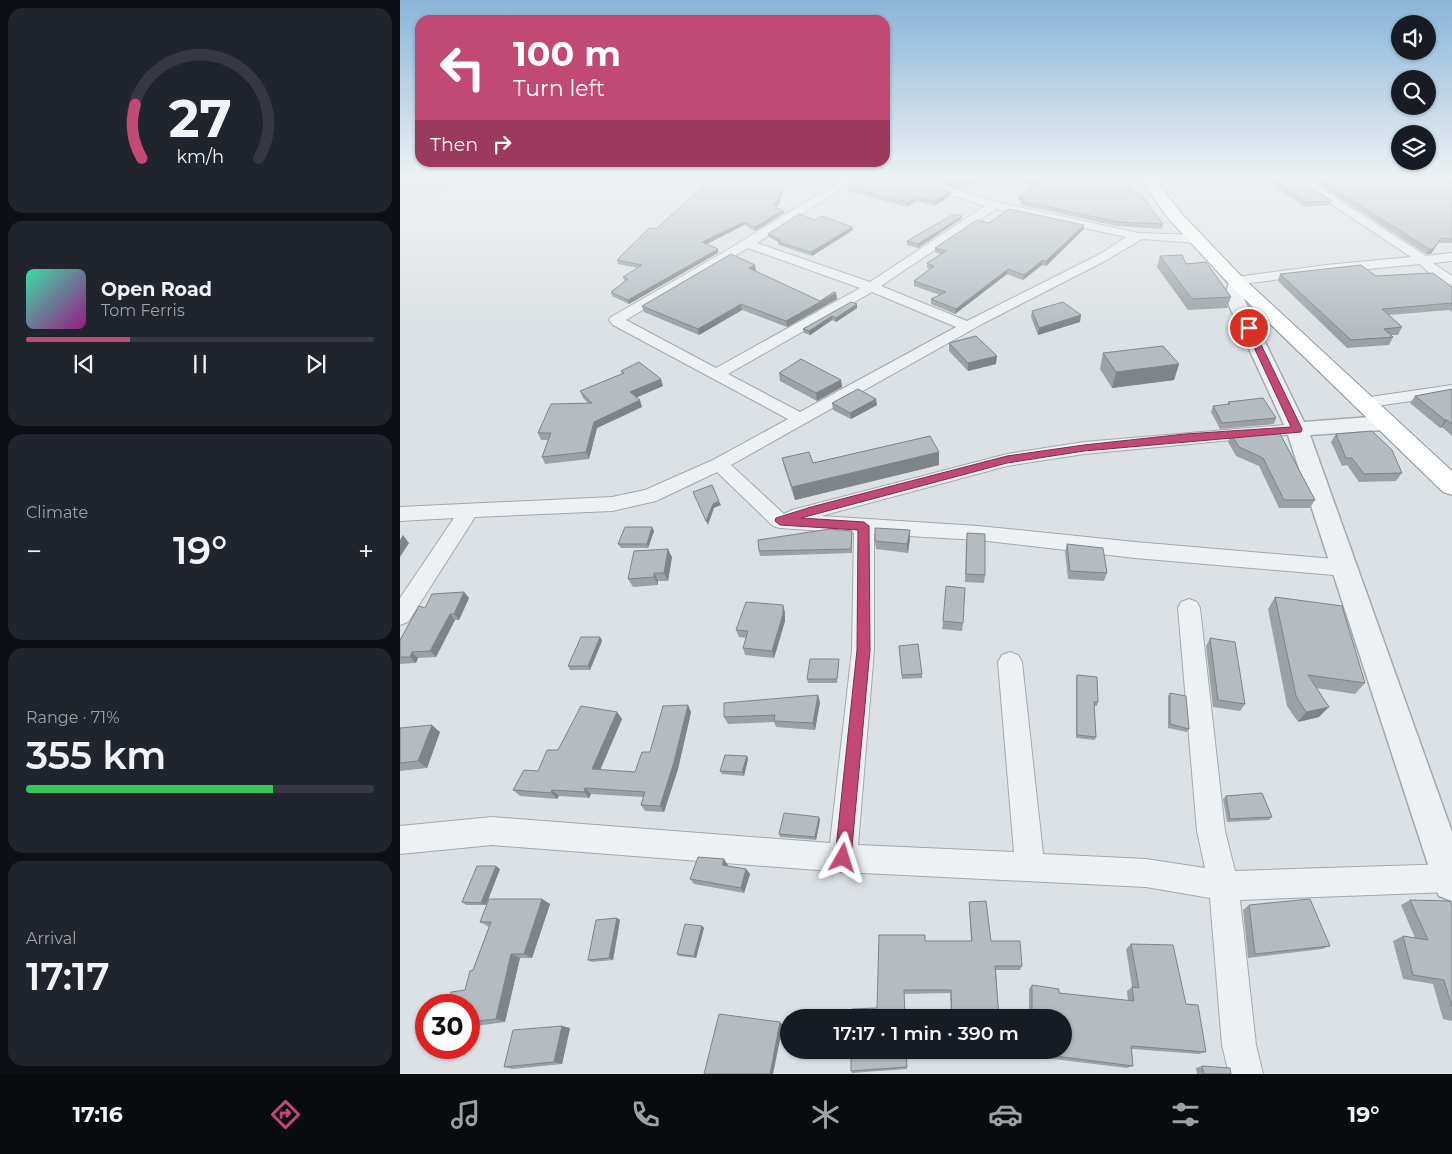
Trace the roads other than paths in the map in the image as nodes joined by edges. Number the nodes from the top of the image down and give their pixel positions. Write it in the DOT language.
graph roads {
  1 [pos="769,230"];
  2 [pos="956,230"];
  3 [pos="1110,230"];
  4 [pos="1189,230"];
  5 [pos="1377,230"];
  6 [pos="1137,236"];
  7 [pos="1198,239"];
  8 [pos="746,244"];
  9 [pos="1452,257"];
  10 [pos="1422,259"];
  11 [pos="1236,281"];
  12 [pos="1452,282"];
  13 [pos="871,287"];
  14 [pos="967,326"];
  15 [pos="716,374"];
  16 [pos="1452,390"];
  17 [pos="1363,403"];
  18 [pos="800,419"];
  19 [pos="1384,423"];
  20 [pos="1297,429"];
  21 [pos="720,464"];
  22 [pos="1452,486"];
  23 [pos="468,512"];
  24 [pos="400,514"];
  25 [pos="780,521"];
  26 [pos="864,526"];
  27 [pos="1346,568"];
  28 [pos="1189,608"];
  29 [pos="400,616"];
  30 [pos="1010,662"];
  31 [pos="400,840"];
  32 [pos="843,858"];
  33 [pos="1030,868"];
  34 [pos="1451,880"];
  35 [pos="1224,886"];
  36 [pos="1246,1074"];
  1 -- 8 [label="street"];
  2 -- 13 [label="street"];
  3 -- 6 [label="street"];
  4 -- 7 [label="highway"];
  5 -- 10 [label="street"];
  6 -- 7 [label="street"];
  6 -- 14 [label="street"];
  7 -- 11 [label="highway"];
  8 -- 13 [label="street"];
  8 -- 15 [label="street"];
  9 -- 10 [label="street"];
  10 -- 11 [label="street"];
  10 -- 12 [label="street"];
  11 -- 17 [label="highway"];
  11 -- 20 [label="street"];
  13 -- 14 [label="street"];
  13 -- 15 [label="street"];
  14 -- 18 [label="street"];
  15 -- 18 [label="street"];
  16 -- 17 [label="street"];
  17 -- 19 [label="highway"];
  18 -- 21 [label="street"];
  19 -- 20 [label="street"];
  19 -- 22 [label="highway"];
  20 -- 25 [label="street"];
  20 -- 27 [label="street"];
  21 -- 23 [label="street"];
  21 -- 25 [label="street"];
  23 -- 24 [label="street"];
  23 -- 29 [label="street"];
  25 -- 26 [label="street"];
  26 -- 27 [label="street"];
  26 -- 32 [label="street"];
  27 -- 34 [label="street"];
  28 -- 35 [label="street"];
  30 -- 33 [label="street"];
  31 -- 32 [label="street"];
  32 -- 33 [label="street"];
  33 -- 35 [label="street"];
  34 -- 35 [label="street"];
  35 -- 36 [label="street"];
}
